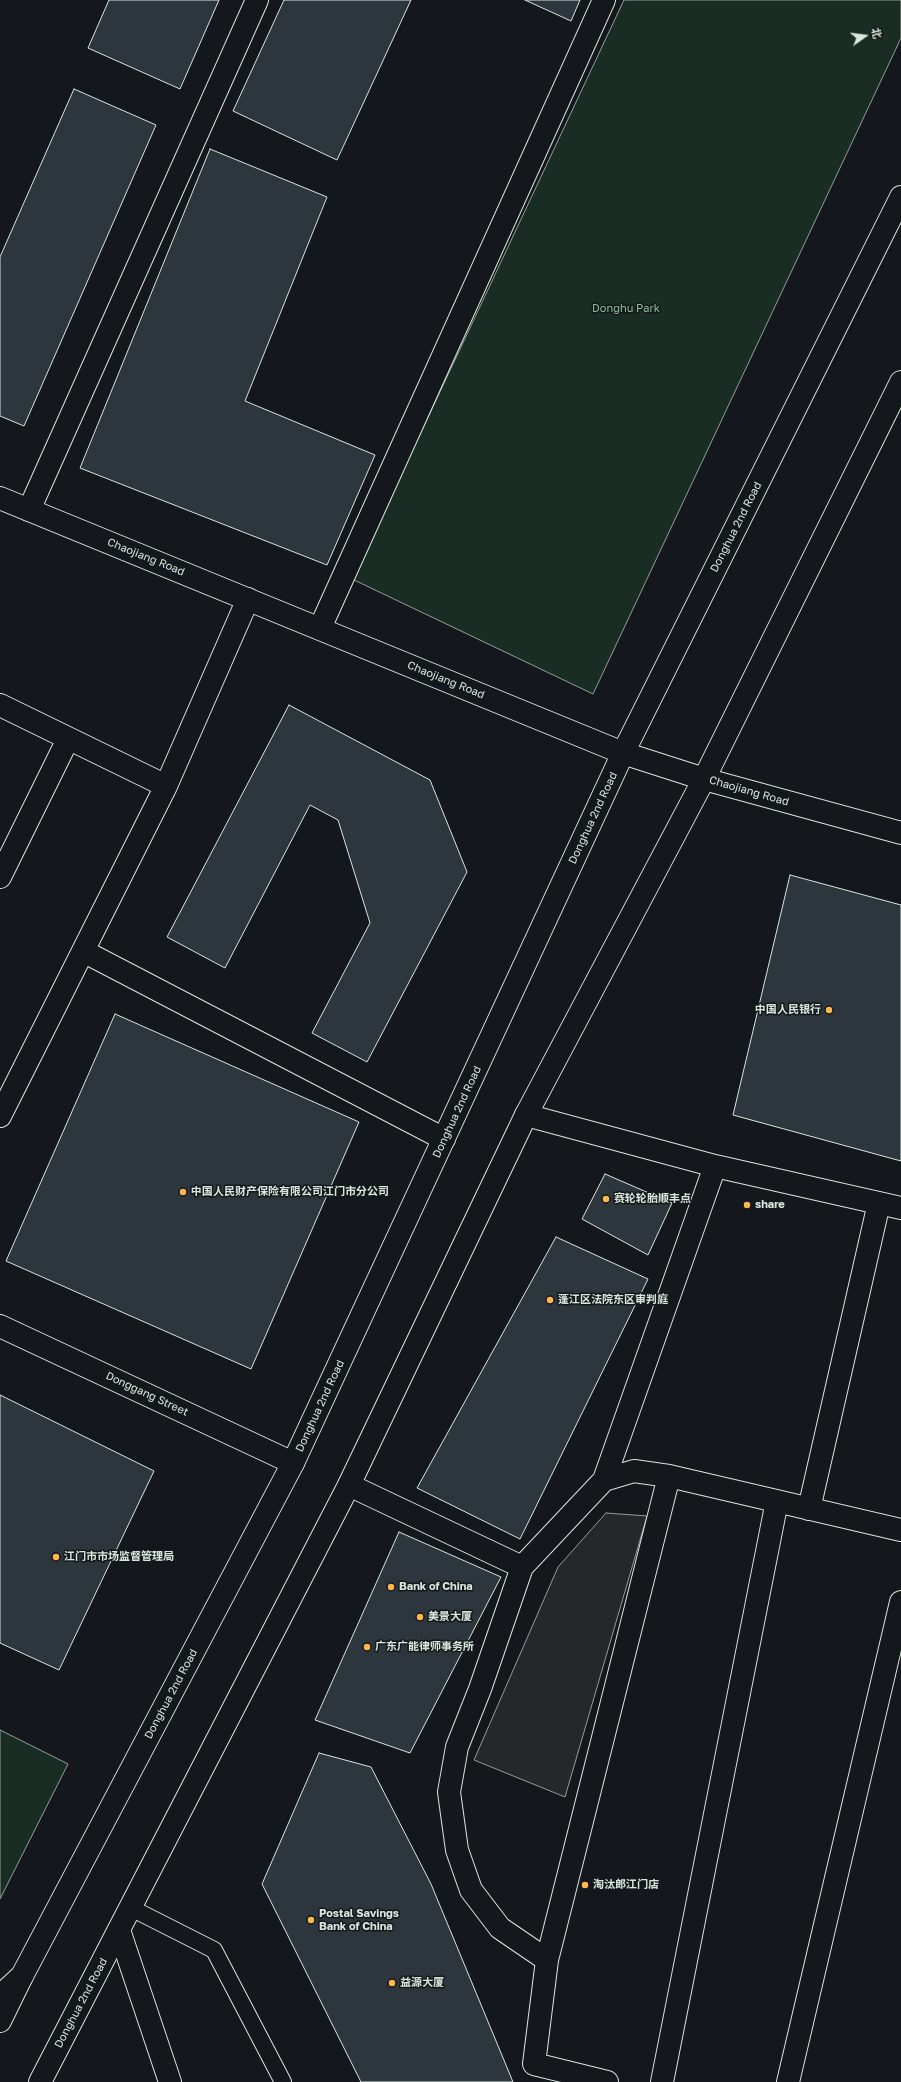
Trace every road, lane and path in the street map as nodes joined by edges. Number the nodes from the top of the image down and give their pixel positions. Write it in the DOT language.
graph roads {
  1 [pos="256,0"];
  2 [pos="604,0"];
  3 [pos="901,196"];
  4 [pos="901,382"];
  5 [pos="0,498"];
  6 [pos="29,510"];
  7 [pos="248,599"];
  8 [pos="320,628"];
  9 [pos="0,705"];
  10 [pos="68,738"];
  11 [pos="623,753"];
  12 [pos="704,779"];
  13 [pos="166,786"];
  14 [pos="901,834"];
  15 [pos="0,877"];
  16 [pos="83,951"];
  17 [pos="526,1115"];
  18 [pos="0,1116"];
  19 [pos="444,1139"];
  20 [pos="715,1166"];
  21 [pos="879,1203"];
  22 [pos="901,1208"];
  23 [pos="0,1326"];
  24 [pos="293,1463"];
  25 [pos="669,1476"];
  26 [pos="604,1480"];
  27 [pos="350,1485"];
  28 [pos="777,1501"];
  29 [pos="809,1509"];
  30 [pos="901,1530"];
  31 [pos="522,1567"];
  32 [pos="901,1602"];
  33 [pos="131,1908"];
  34 [pos="119,1930"];
  35 [pos="547,1960"];
  36 [pos="22,1976"];
  37 [pos="0,1996"];
  38 [pos="0,2021"];
  39 [pos="40,2082"];
  40 [pos="170,2082"];
  41 [pos="283,2082"];
  42 [pos="606,2082"];
  43 [pos="662,2082"];
  44 [pos="788,2082"];
  1 -- 6 [label="street"];
  2 -- 8 [label="street"];
  3 -- 11 [label="street, Donghua 2nd Road"];
  4 -- 12 [label="street, Donghua 2nd Road"];
  5 -- 6 [label="street, Chaojiang Road"];
  6 -- 7 [label="street, Chaojiang Road"];
  7 -- 8 [label="street, Chaojiang Road"];
  7 -- 13 [label="street"];
  8 -- 11 [label="street, Chaojiang Road"];
  9 -- 10 [label="street"];
  10 -- 13 [label="street"];
  10 -- 15 [label="street"];
  11 -- 12 [label="street, Chaojiang Road"];
  11 -- 19 [label="street, Donghua 2nd Road"];
  12 -- 14 [label="street, Chaojiang Road"];
  12 -- 17 [label="street, Donghua 2nd Road"];
  13 -- 16 [label="street"];
  16 -- 18 [label="street"];
  16 -- 19 [label="street"];
  17 -- 20 [label="street"];
  17 -- 27 [label="street, Donghua 2nd Road"];
  19 -- 24 [label="street, Donghua 2nd Road"];
  20 -- 21 [label="street"];
  20 -- 26 [label="street"];
  21 -- 22 [label="street"];
  21 -- 29 [label="street"];
  23 -- 24 [label="street, Donggang Street"];
  24 -- 36 [label="street, Donghua 2nd Road"];
  25 -- 26 [label="street"];
  25 -- 28 [label="street"];
  25 -- 35 [label="street"];
  26 -- 31 [label="street"];
  27 -- 31 [label="street"];
  27 -- 33 [label="street, Donghua 2nd Road"];
  28 -- 29 [label="street"];
  28 -- 43 [label="street"];
  29 -- 30 [label="street"];
  31 -- 35 [label="street"];
  32 -- 44 [label="street"];
  33 -- 34 [label="street, Donghua 2nd Road"];
  33 -- 41 [label="lane"];
  34 -- 39 [label="street, Donghua 2nd Road"];
  34 -- 40 [label="street"];
  35 -- 42 [label="street"];
  36 -- 37 [label="street"];
  36 -- 38 [label="street, Donghua 2nd Road"];
}
